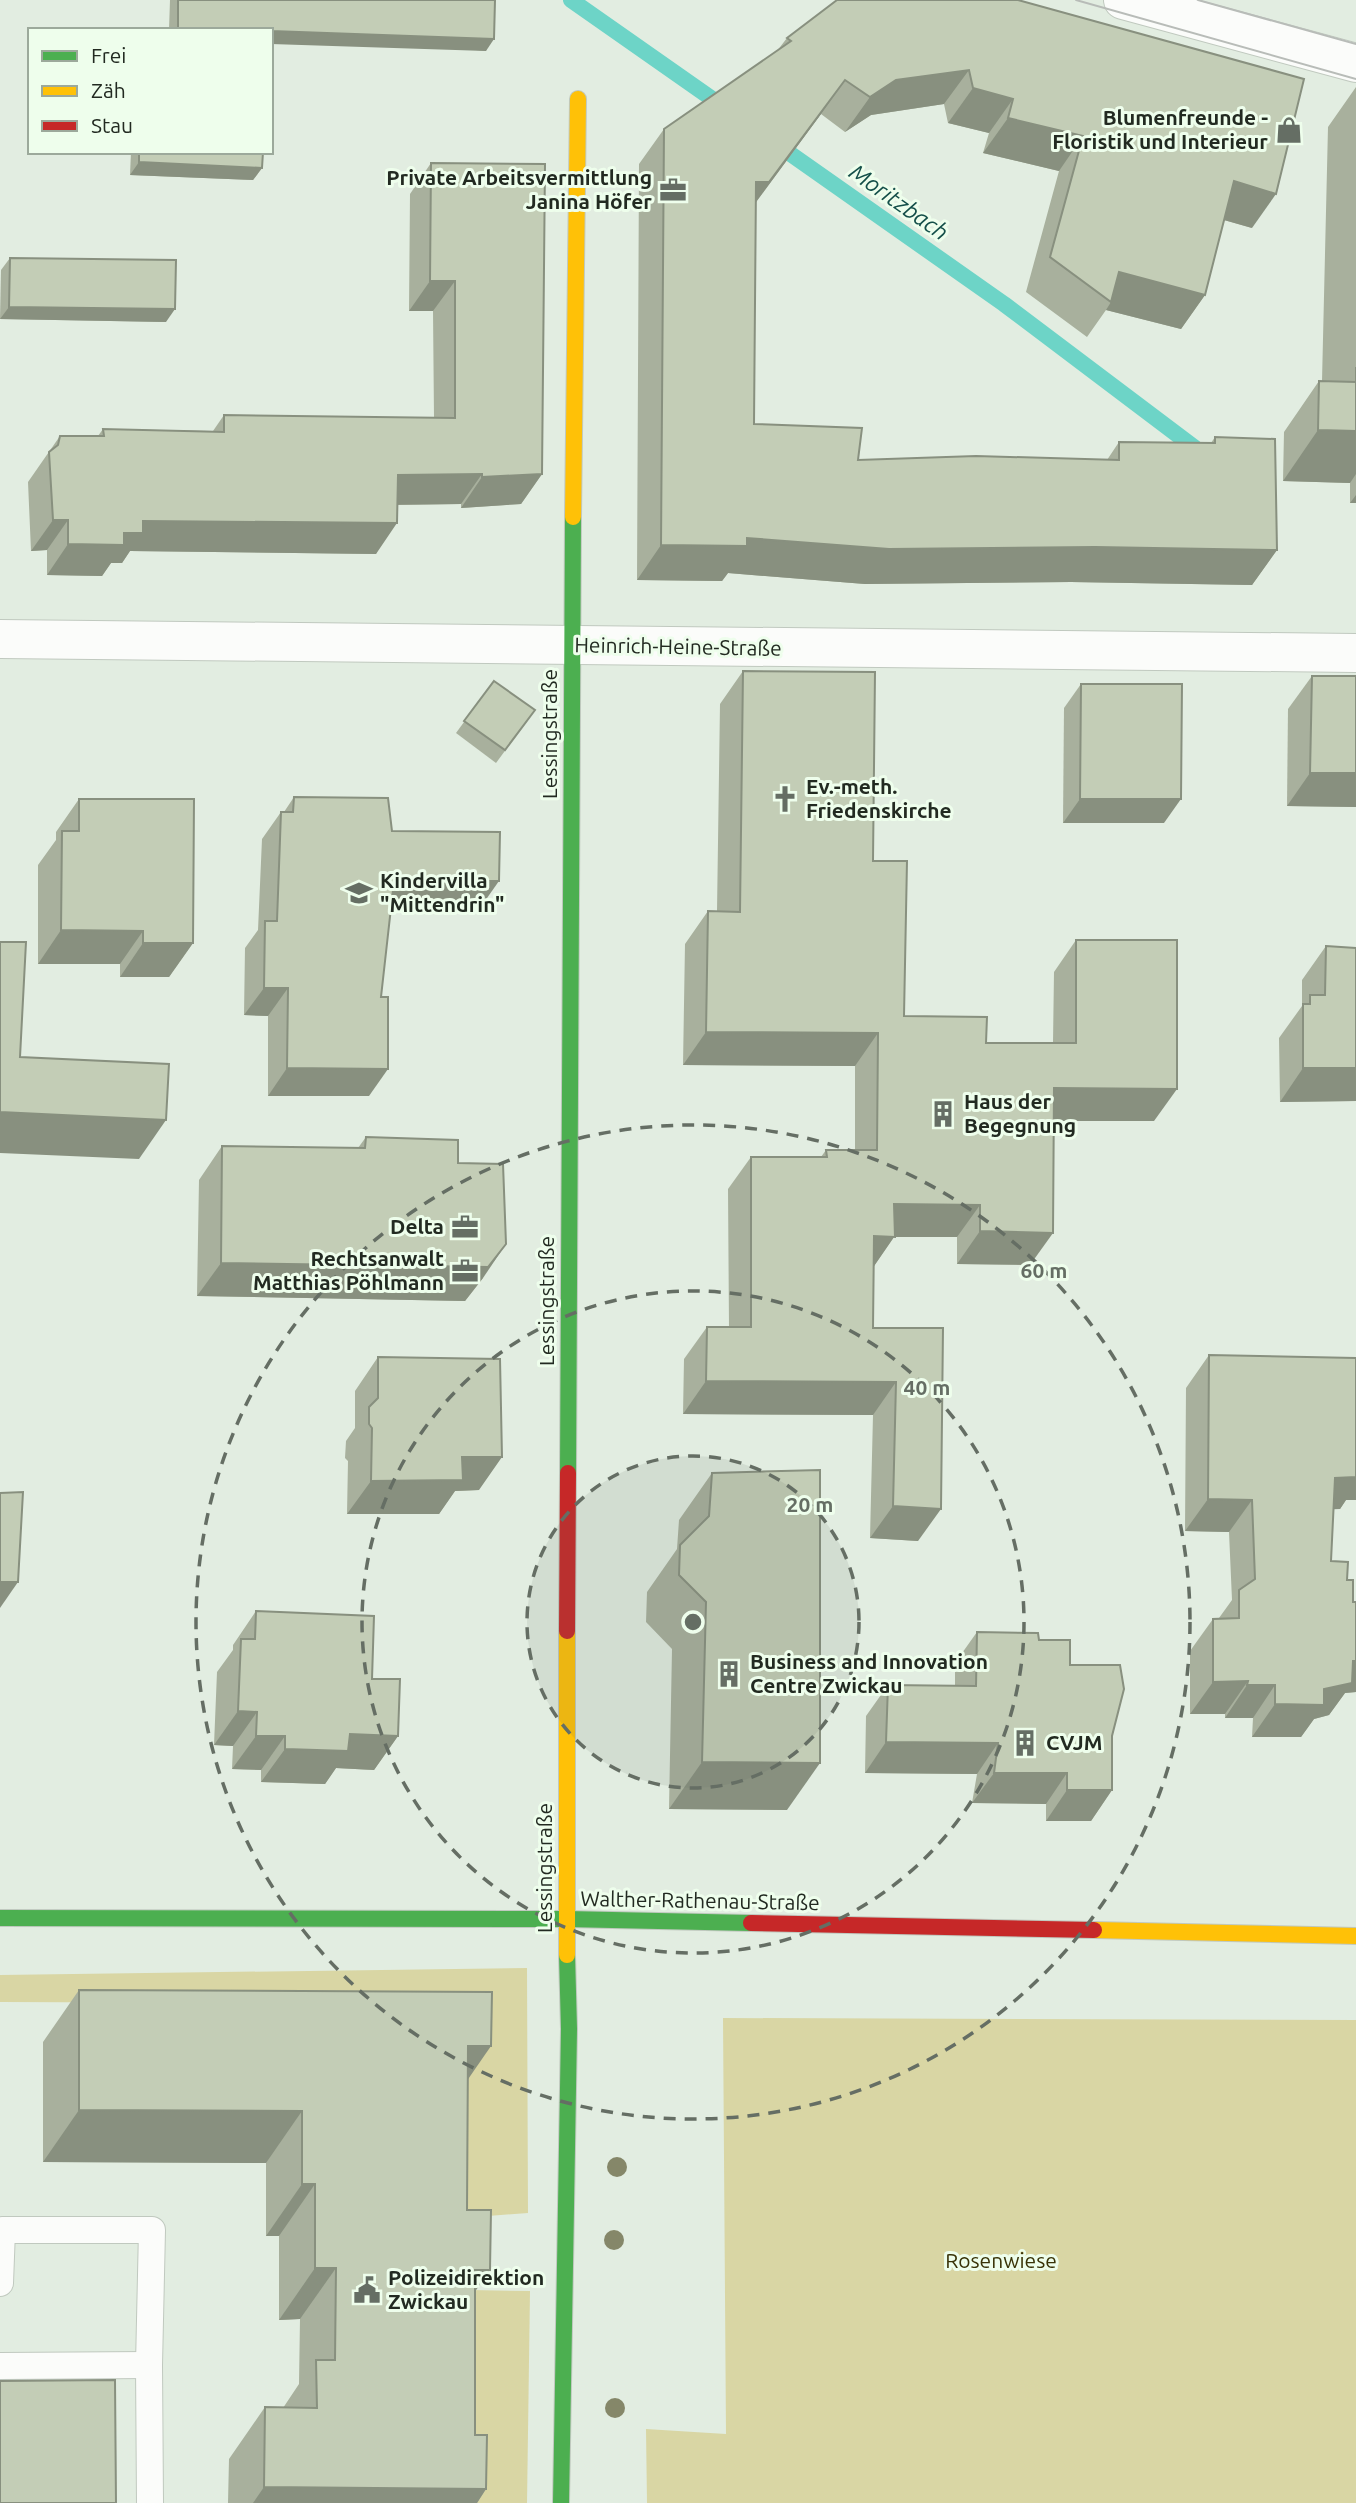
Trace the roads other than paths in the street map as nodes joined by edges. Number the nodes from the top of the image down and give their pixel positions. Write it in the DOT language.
graph roads {
  1 [pos="1123,0"];
  2 [pos="1356,63"];
  3 [pos="578,99"];
  4 [pos="0,639"];
  5 [pos="571,646"];
  6 [pos="1356,653"];
  7 [pos="0,1918"];
  8 [pos="566,1919"];
  9 [pos="1356,1936"];
  10 [pos="0,2283"];
  11 [pos="0,2365"];
  12 [pos="149,2365"];
  13 [pos="150,2503"];
  14 [pos="561,2503"];
  1 -- 2 [label="street"];
  3 -- 5 [label="street, Lessingstraße"];
  4 -- 5 [label="street, Heinrich-Heine-Straße"];
  5 -- 6 [label="street, Heinrich-Heine-Straße"];
  5 -- 8 [label="street, Lessingstraße"];
  7 -- 8 [label="street, Walther-Rathenau-Straße"];
  8 -- 9 [label="street, Walther-Rathenau-Straße"];
  8 -- 14 [label="street, Lessingstraße"];
  10 -- 12 [label="lane"];
  11 -- 12 [label="lane"];
  12 -- 13 [label="lane"];
}
